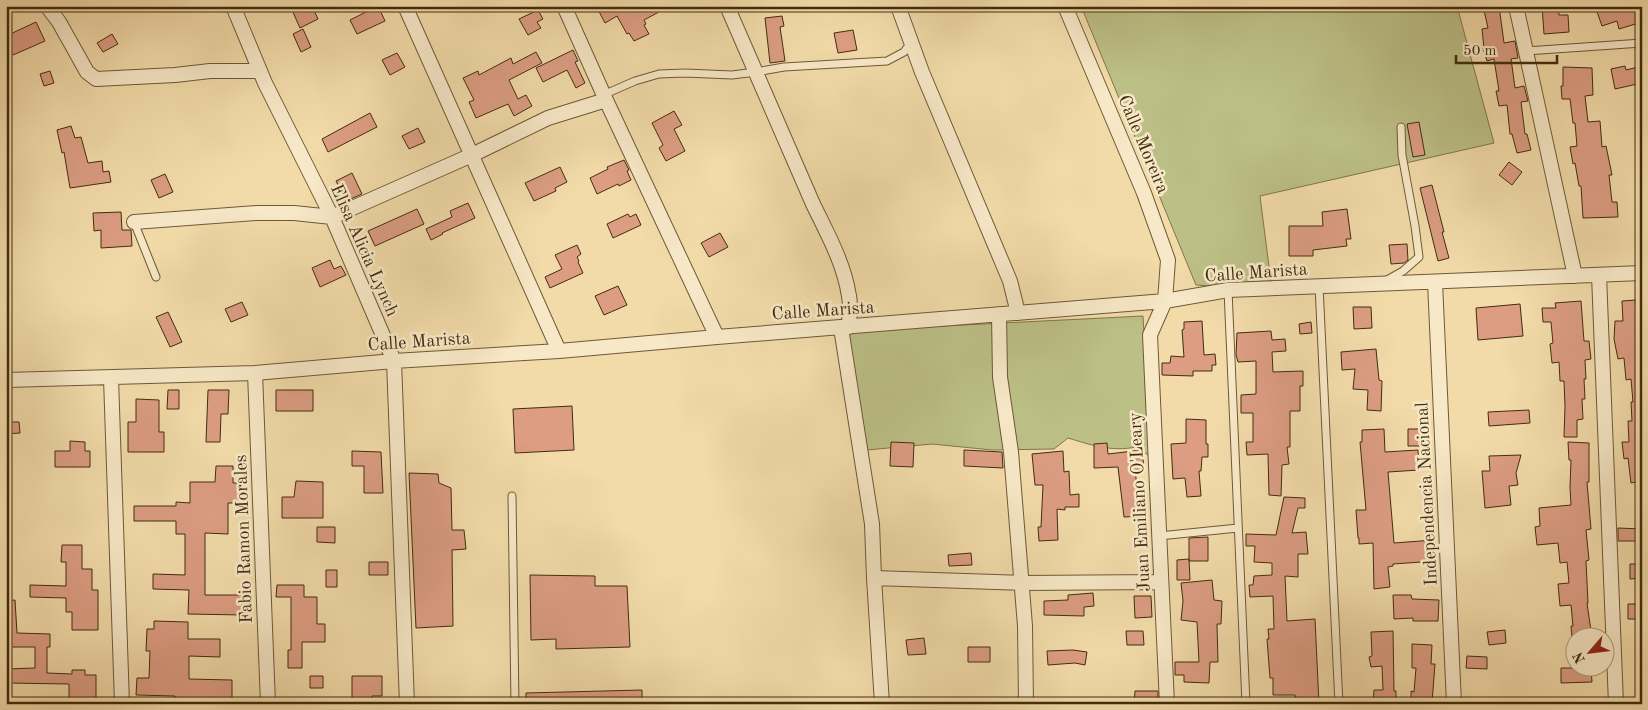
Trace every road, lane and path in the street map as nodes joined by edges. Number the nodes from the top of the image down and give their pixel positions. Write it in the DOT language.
graph roads {
  1 [pos="47,6"];
  2 [pos="233,6"];
  3 [pos="405,6"];
  4 [pos="564,6"];
  5 [pos="727,6"];
  6 [pos="898,6"];
  7 [pos="1065,6"];
  8 [pos="1516,6"];
  9 [pos="912,42"];
  10 [pos="1642,43"];
  11 [pos="1526,51"];
  12 [pos="260,71"];
  13 [pos="756,72"];
  14 [pos="604,97"];
  15 [pos="1402,128"];
  16 [pos="472,155"];
  17 [pos="332,217"];
  18 [pos="134,222"];
  19 [pos="1642,273"];
  20 [pos="1599,275"];
  21 [pos="1576,276"];
  22 [pos="156,277"];
  23 [pos="1435,282"];
  24 [pos="1380,284"];
  25 [pos="1319,286"];
  26 [pos="1228,290"];
  27 [pos="1165,301"];
  28 [pos="1018,313"];
  29 [pos="1000,314"];
  30 [pos="845,327"];
  31 [pos="717,337"];
  32 [pos="559,351"];
  33 [pos="394,361"];
  34 [pos="254,373"];
  35 [pos="111,378"];
  36 [pos="6,380"];
  37 [pos="512,496"];
  38 [pos="1238,528"];
  39 [pos="1159,536"];
  40 [pos="874,578"];
  41 [pos="1161,582"];
  42 [pos="1022,583"];
  43 [pos="122,704"];
  44 [pos="268,704"];
  45 [pos="407,704"];
  46 [pos="515,704"];
  47 [pos="882,704"];
  48 [pos="1026,704"];
  49 [pos="1167,704"];
  50 [pos="1246,704"];
  51 [pos="1338,704"];
  52 [pos="1454,704"];
  53 [pos="1616,704"];
  1 -- 12 [label="street"];
  2 -- 12 [label="street, Elisa Alicia Lynch"];
  3 -- 16 [label="street"];
  4 -- 14 [label="street"];
  5 -- 13 [label="street"];
  6 -- 9 [label="street"];
  7 -- 27 [label="street, Calle Moreira"];
  8 -- 11 [label="street"];
  9 -- 13 [label="lane"];
  9 -- 28 [label="street"];
  10 -- 11 [label="lane"];
  11 -- 21 [label="street"];
  12 -- 17 [label="street, Elisa Alicia Lynch"];
  13 -- 14 [label="lane"];
  13 -- 30 [label="street"];
  14 -- 16 [label="street"];
  14 -- 31 [label="street"];
  15 -- 24 [label="lane"];
  16 -- 17 [label="street"];
  16 -- 32 [label="street"];
  17 -- 18 [label="street"];
  17 -- 33 [label="street, Elisa Alicia Lynch"];
  18 -- 22 [label="lane"];
  19 -- 20 [label="street, Calle Marista"];
  20 -- 21 [label="street, Calle Marista"];
  20 -- 53 [label="street"];
  21 -- 23 [label="street, Calle Marista"];
  23 -- 24 [label="street, Calle Marista"];
  23 -- 52 [label="street, Independencia Nacional"];
  24 -- 25 [label="street, Calle Marista"];
  25 -- 26 [label="street, Calle Marista"];
  25 -- 51 [label="lane"];
  26 -- 27 [label="street, Calle Marista"];
  26 -- 38 [label="lane"];
  27 -- 28 [label="street, Calle Marista"];
  27 -- 39 [label="street, Juan Emiliano O'Leary"];
  28 -- 29 [label="street, Calle Marista"];
  29 -- 30 [label="street, Calle Marista"];
  29 -- 42 [label="street"];
  30 -- 31 [label="street, Calle Marista"];
  30 -- 40 [label="street"];
  31 -- 32 [label="street, Calle Marista"];
  32 -- 33 [label="street, Calle Marista"];
  33 -- 34 [label="street, Calle Marista"];
  33 -- 45 [label="street, Elisa Alicia Lynch"];
  34 -- 35 [label="street, Calle Marista"];
  34 -- 44 [label="street, Fabio Ramon Morales"];
  35 -- 36 [label="street, Calle Marista"];
  35 -- 43 [label="street"];
  37 -- 46 [label="lane"];
  38 -- 39 [label="lane"];
  38 -- 50 [label="lane"];
  39 -- 41 [label="street, Juan Emiliano O'Leary"];
  40 -- 42 [label="street"];
  40 -- 47 [label="street"];
  41 -- 42 [label="street"];
  41 -- 49 [label="street, Juan Emiliano O'Leary"];
  42 -- 48 [label="street"];
}
